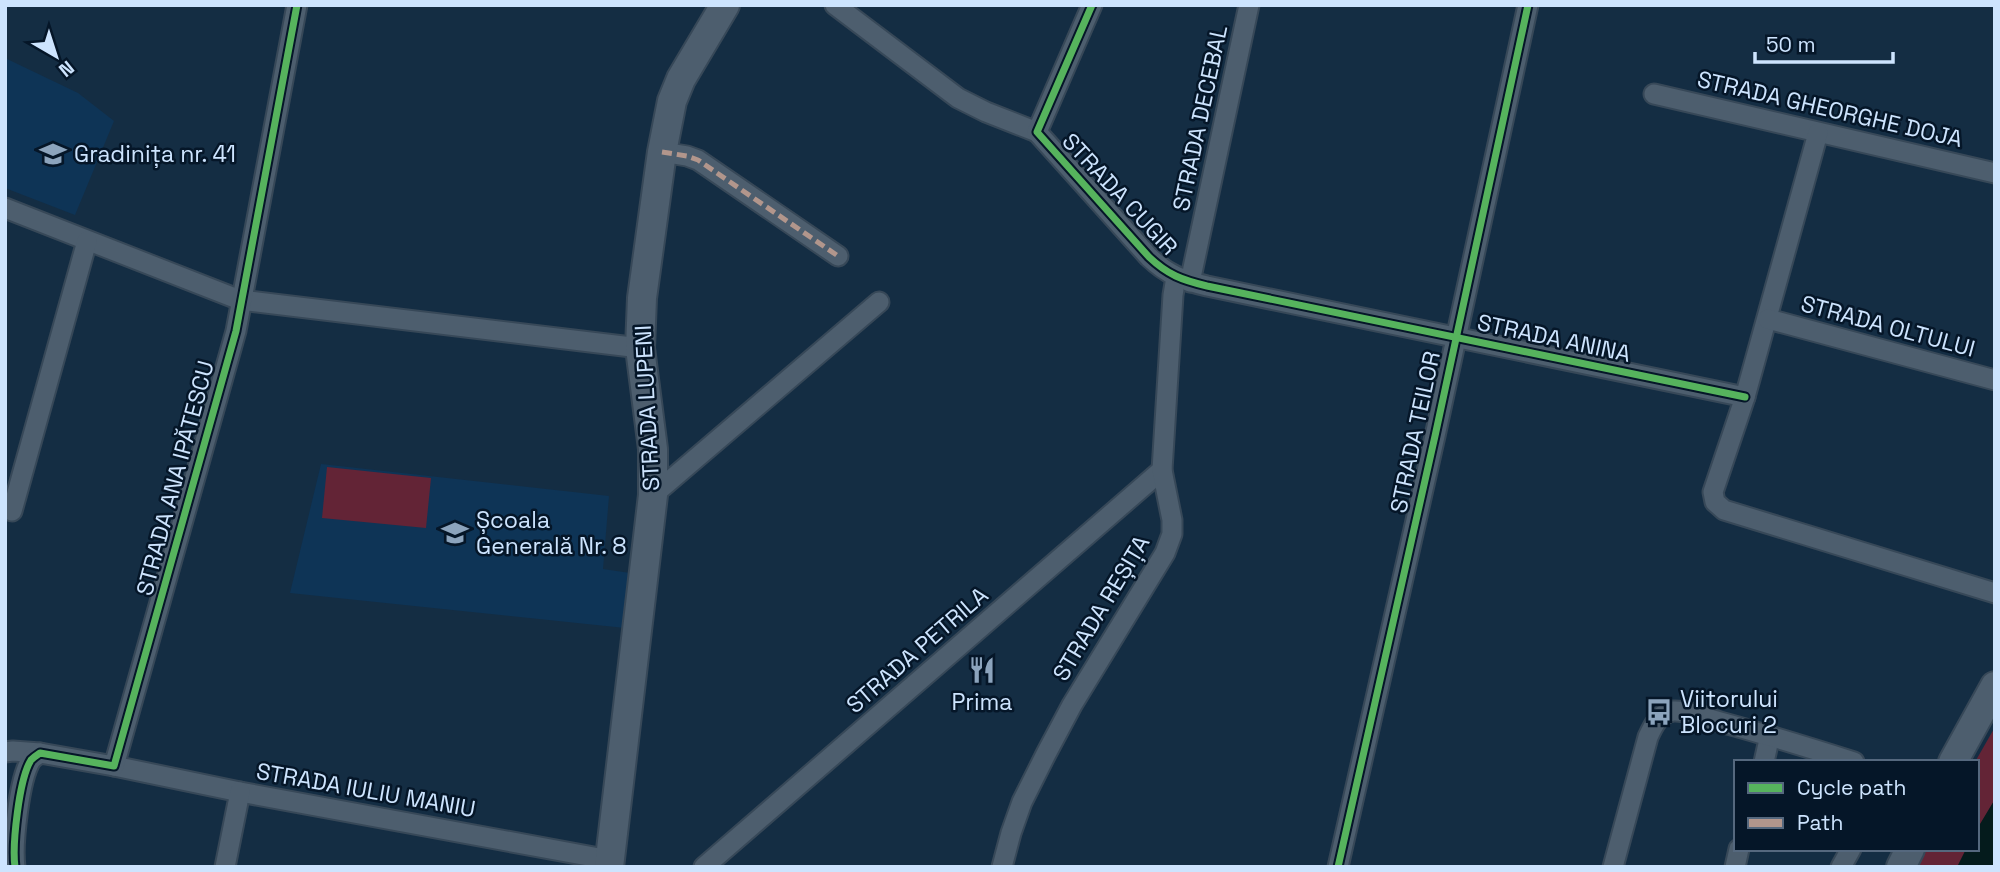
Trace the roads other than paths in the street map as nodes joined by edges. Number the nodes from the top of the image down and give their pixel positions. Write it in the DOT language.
graph roads {
  1 [pos="297,5"];
  2 [pos="725,5"];
  3 [pos="835,5"];
  4 [pos="1092,5"];
  5 [pos="1250,5"];
  6 [pos="1528,5"];
  7 [pos="1654,94"];
  8 [pos="1037,132"];
  9 [pos="1818,132"];
  10 [pos="662,152"];
  11 [pos="1995,173"];
  12 [pos="5,208"];
  13 [pos="87,241"];
  14 [pos="838,256"];
  15 [pos="1183,279"];
  16 [pos="240,300"];
  17 [pos="879,302"];
  18 [pos="1768,319"];
  19 [pos="1455,337"];
  20 [pos="640,348"];
  21 [pos="1995,380"];
  22 [pos="1745,397"];
  23 [pos="1162,470"];
  24 [pos="653,495"];
  25 [pos="12,511"];
  26 [pos="1995,593"];
  27 [pos="1995,686"];
  28 [pos="1770,736"];
  29 [pos="5,752"];
  30 [pos="40,753"];
  31 [pos="1764,760"];
  32 [pos="1848,760"];
  33 [pos="1953,760"];
  34 [pos="114,766"];
  35 [pos="240,792"];
  36 [pos="1851,851"];
  37 [pos="1909,851"];
  38 [pos="609,863"];
  39 [pos="15,867"];
  40 [pos="225,867"];
  41 [pos="704,867"];
  42 [pos="1002,867"];
  43 [pos="1338,867"];
  44 [pos="1613,867"];
  45 [pos="1841,867"];
  46 [pos="1901,867"];
  1 -- 16 [label="street, STRADA ANA IPĂTESCU"];
  2 -- 10 [label="street, STRADA LUPENI"];
  3 -- 8 [label="street"];
  4 -- 8 [label="street, STRADA CUGIR"];
  5 -- 15 [label="street, STRADA DECEBAL"];
  6 -- 19 [label="street, STRADA TEILOR"];
  7 -- 9 [label="street, STRADA GHEORGHE DOJA"];
  8 -- 15 [label="street, STRADA CUGIR"];
  9 -- 11 [label="street, STRADA GHEORGHE DOJA"];
  9 -- 18 [label="street"];
  10 -- 14 [label="street"];
  10 -- 20 [label="street, STRADA LUPENI"];
  12 -- 13 [label="street"];
  13 -- 16 [label="street"];
  13 -- 25 [label="street"];
  15 -- 19 [label="street, STRADA ANINA"];
  15 -- 23 [label="street, STRADA REȘIȚA"];
  16 -- 20 [label="street"];
  16 -- 34 [label="street, STRADA ANA IPĂTESCU"];
  17 -- 24 [label="street"];
  18 -- 21 [label="street, STRADA OLTULUI"];
  18 -- 22 [label="street"];
  19 -- 22 [label="street, STRADA ANINA"];
  19 -- 43 [label="street, STRADA TEILOR"];
  20 -- 24 [label="street, STRADA LUPENI"];
  22 -- 26 [label="street"];
  23 -- 41 [label="street, STRADA PETRILA"];
  23 -- 42 [label="street, STRADA REȘIȚA"];
  24 -- 38 [label="street, STRADA LUPENI"];
  27 -- 33 [label="street"];
  28 -- 31 [label="street"];
  28 -- 32 [label="street"];
  28 -- 44 [label="street"];
  29 -- 30 [label="street"];
  30 -- 34 [label="street"];
  30 -- 39 [label="street"];
  34 -- 35 [label="street, STRADA IULIU MANIU"];
  35 -- 38 [label="street, STRADA IULIU MANIU"];
  35 -- 40 [label="street"];
  36 -- 45 [label="street"];
  37 -- 46 [label="street"];
}
